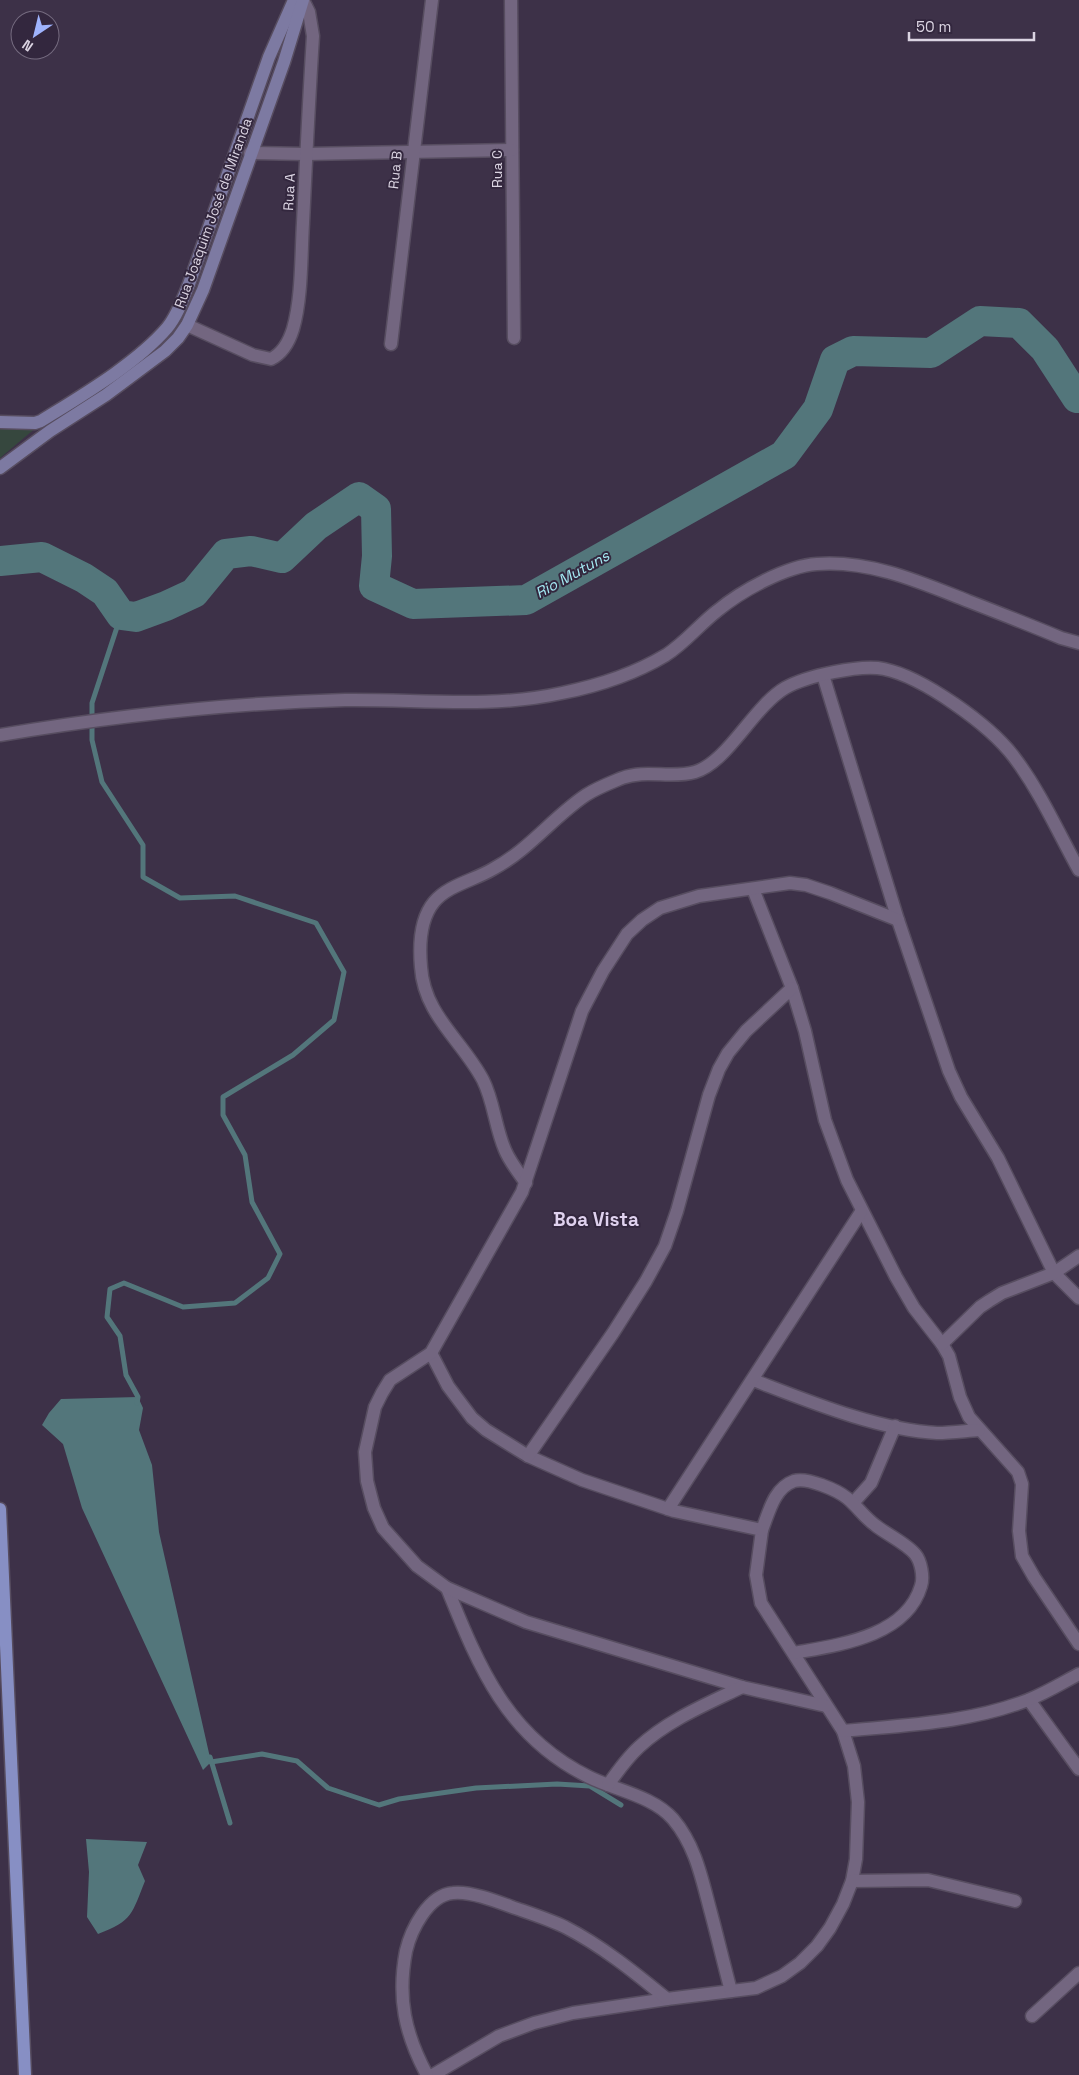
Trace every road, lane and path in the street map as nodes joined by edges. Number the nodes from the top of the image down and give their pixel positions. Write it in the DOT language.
graph roads {
  1 [pos="294,0"];
  2 [pos="303,0"];
  3 [pos="432,0"];
  4 [pos="511,0"];
  5 [pos="512,150"];
  6 [pos="412,152"];
  7 [pos="250,153"];
  8 [pos="306,154"];
  9 [pos="214,212"];
  10 [pos="228,217"];
  11 [pos="187,324"];
  12 [pos="514,338"];
  13 [pos="391,344"];
  14 [pos="102,390"];
  15 [pos="0,422"];
  16 [pos="0,468"];
  17 [pos="1079,643"];
  18 [pos="823,675"];
  19 [pos="0,735"];
  20 [pos="1079,870"];
  21 [pos="753,889"];
  22 [pos="898,920"];
  23 [pos="792,988"];
  24 [pos="526,1183"];
  25 [pos="861,1212"];
  26 [pos="1079,1256"];
  27 [pos="1054,1273"];
  28 [pos="1079,1298"];
  29 [pos="942,1344"];
  30 [pos="430,1353"];
  31 [pos="753,1380"];
  32 [pos="895,1426"];
  33 [pos="979,1430"];
  34 [pos="528,1456"];
  35 [pos="853,1503"];
  36 [pos="0,1509"];
  37 [pos="668,1509"];
  38 [pos="762,1530"];
  39 [pos="447,1588"];
  40 [pos="1079,1644"];
  41 [pos="794,1653"];
  42 [pos="1079,1674"];
  43 [pos="742,1687"];
  44 [pos="1029,1700"];
  45 [pos="826,1706"];
  46 [pos="843,1731"];
  47 [pos="1079,1769"];
  48 [pos="608,1785"];
  49 [pos="852,1881"];
  50 [pos="1015,1901"];
  51 [pos="1079,1973"];
  52 [pos="731,1990"];
  53 [pos="667,1998"];
  54 [pos="1032,2016"];
  55 [pos="24,2075"];
  56 [pos="427,2075"];
  57 [pos="433,2075"];
  1 -- 9 [label="street, Rua Joaquim José de Miranda"];
  2 -- 7 [label="street, Rua Joaquim José de Miranda"];
  2 -- 8 [label="street, Rua A"];
  3 -- 6 [label="street, Rua B"];
  4 -- 5 [label="street, Rua C"];
  5 -- 6 [label="street"];
  5 -- 12 [label="street, Rua C"];
  6 -- 8 [label="street"];
  6 -- 13 [label="street, Rua B"];
  7 -- 8 [label="street"];
  7 -- 10 [label="street, Rua Joaquim José de Miranda"];
  8 -- 11 [label="street, Rua A"];
  9 -- 10 [label="street"];
  9 -- 14 [label="street, Rua Joaquim José de Miranda"];
  10 -- 11 [label="street, Rua Joaquim José de Miranda"];
  11 -- 14 [label="street, Rua Joaquim José de Miranda"];
  14 -- 15 [label="street, Rua Joaquim José de Miranda"];
  14 -- 16 [label="street, Rua Joaquim José de Miranda"];
  17 -- 19 [label="street"];
  18 -- 20 [label="street"];
  18 -- 22 [label="street"];
  18 -- 24 [label="street"];
  21 -- 22 [label="street"];
  21 -- 23 [label="street"];
  21 -- 24 [label="street"];
  22 -- 27 [label="street"];
  23 -- 25 [label="street"];
  23 -- 34 [label="street"];
  24 -- 30 [label="street"];
  25 -- 29 [label="street"];
  25 -- 31 [label="street"];
  26 -- 27 [label="street"];
  27 -- 28 [label="street"];
  27 -- 29 [label="street"];
  29 -- 33 [label="street"];
  30 -- 34 [label="street"];
  30 -- 39 [label="street"];
  31 -- 32 [label="street"];
  31 -- 37 [label="street"];
  32 -- 33 [label="street"];
  32 -- 35 [label="street"];
  33 -- 40 [label="street"];
  34 -- 37 [label="street"];
  35 -- 38 [label="street"];
  35 -- 41 [label="street"];
  36 -- 55 [label="main road"];
  37 -- 38 [label="street"];
  38 -- 41 [label="street"];
  39 -- 43 [label="street"];
  39 -- 48 [label="street"];
  41 -- 45 [label="street"];
  42 -- 44 [label="street"];
  43 -- 45 [label="street"];
  43 -- 48 [label="street"];
  44 -- 46 [label="street"];
  44 -- 47 [label="street"];
  45 -- 46 [label="street"];
  46 -- 49 [label="street"];
  48 -- 52 [label="street"];
  49 -- 50 [label="street"];
  49 -- 52 [label="street"];
  51 -- 54 [label="street"];
  52 -- 53 [label="street"];
  53 -- 56 [label="street"];
  53 -- 57 [label="street"];
}
